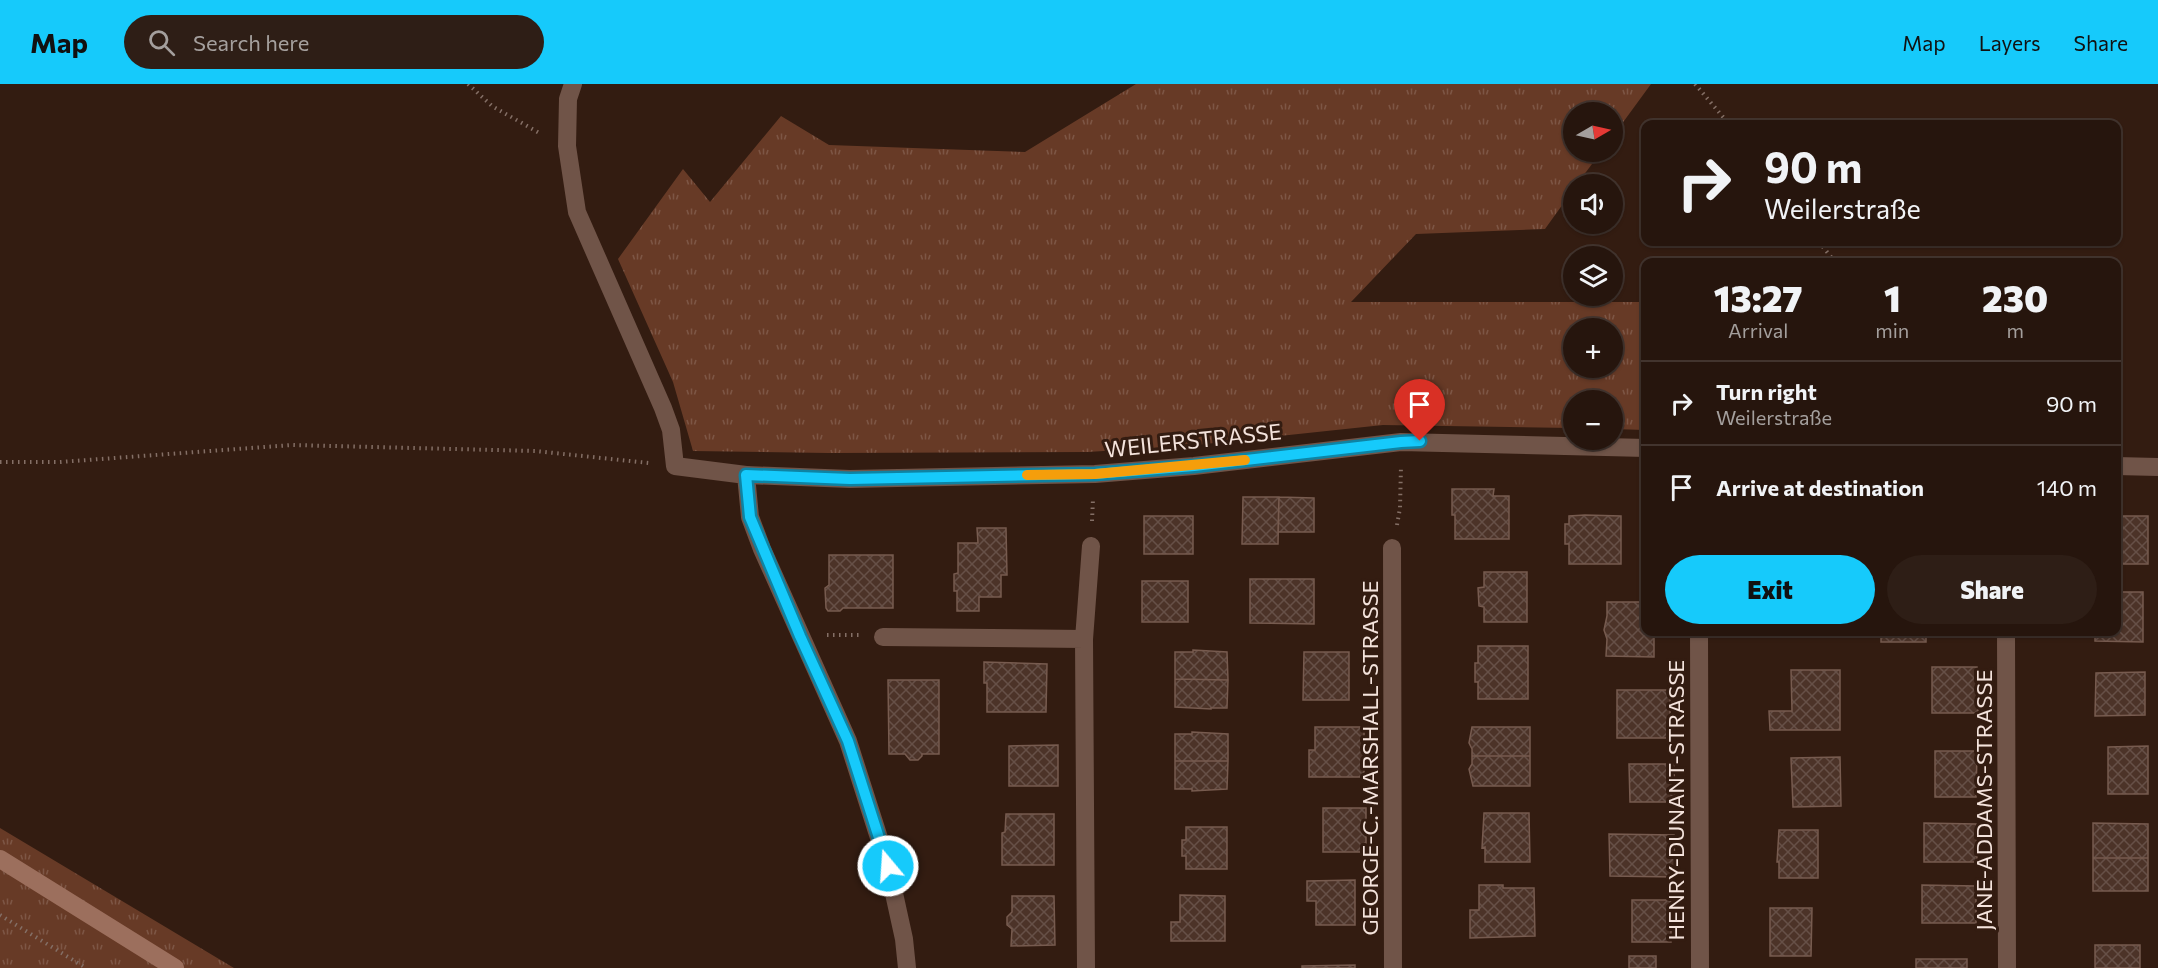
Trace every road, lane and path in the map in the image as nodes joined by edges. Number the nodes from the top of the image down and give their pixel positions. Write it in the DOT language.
graph roads {
  1 [pos="468,84"];
  2 [pos="573,84"];
  3 [pos="1695,84"];
  4 [pos="1726,120"];
  5 [pos="567,146"];
  6 [pos="1821,246"];
  7 [pos="1832,258"];
  8 [pos="1401,442"];
  9 [pos="1641,448"];
  10 [pos="0,462"];
  11 [pos="675,466"];
  12 [pos="2121,466"];
  13 [pos="2158,467"];
  14 [pos="1095,474"];
  15 [pos="746,475"];
  16 [pos="1091,546"];
  17 [pos="1392,548"];
  18 [pos="800,636"];
  19 [pos="1699,636"];
  20 [pos="2006,636"];
  21 [pos="883,637"];
  22 [pos="1084,639"];
  23 [pos="0,859"];
  24 [pos="0,915"];
  25 [pos="86,968"];
  26 [pos="175,968"];
  27 [pos="907,968"];
  28 [pos="1086,968"];
  29 [pos="1393,968"];
  30 [pos="1700,968"];
  31 [pos="2007,968"];
  1 -- 5 [label="path"];
  2 -- 5 [label="street"];
  3 -- 4 [label="path"];
  5 -- 11 [label="street"];
  6 -- 7 [label="path"];
  8 -- 9 [label="street, WEILERSTRASSE"];
  8 -- 14 [label="street, WEILERSTRASSE"];
  8 -- 17 [label="path"];
  10 -- 11 [label="path"];
  11 -- 15 [label="street, WEILERSTRASSE"];
  12 -- 13 [label="street"];
  14 -- 15 [label="street, WEILERSTRASSE"];
  14 -- 16 [label="path"];
  15 -- 18 [label="street"];
  16 -- 22 [label="street"];
  17 -- 29 [label="street, GEORGE-C.-MARSHALL-STRASSE"];
  18 -- 21 [label="path"];
  18 -- 27 [label="street"];
  19 -- 30 [label="street, HENRY-DUNANT-STRASSE"];
  20 -- 31 [label="street, JANE-ADDAMS-STRASSE"];
  21 -- 22 [label="street"];
  22 -- 28 [label="street"];
  23 -- 26 [label="main road"];
  24 -- 25 [label="path"];
}
